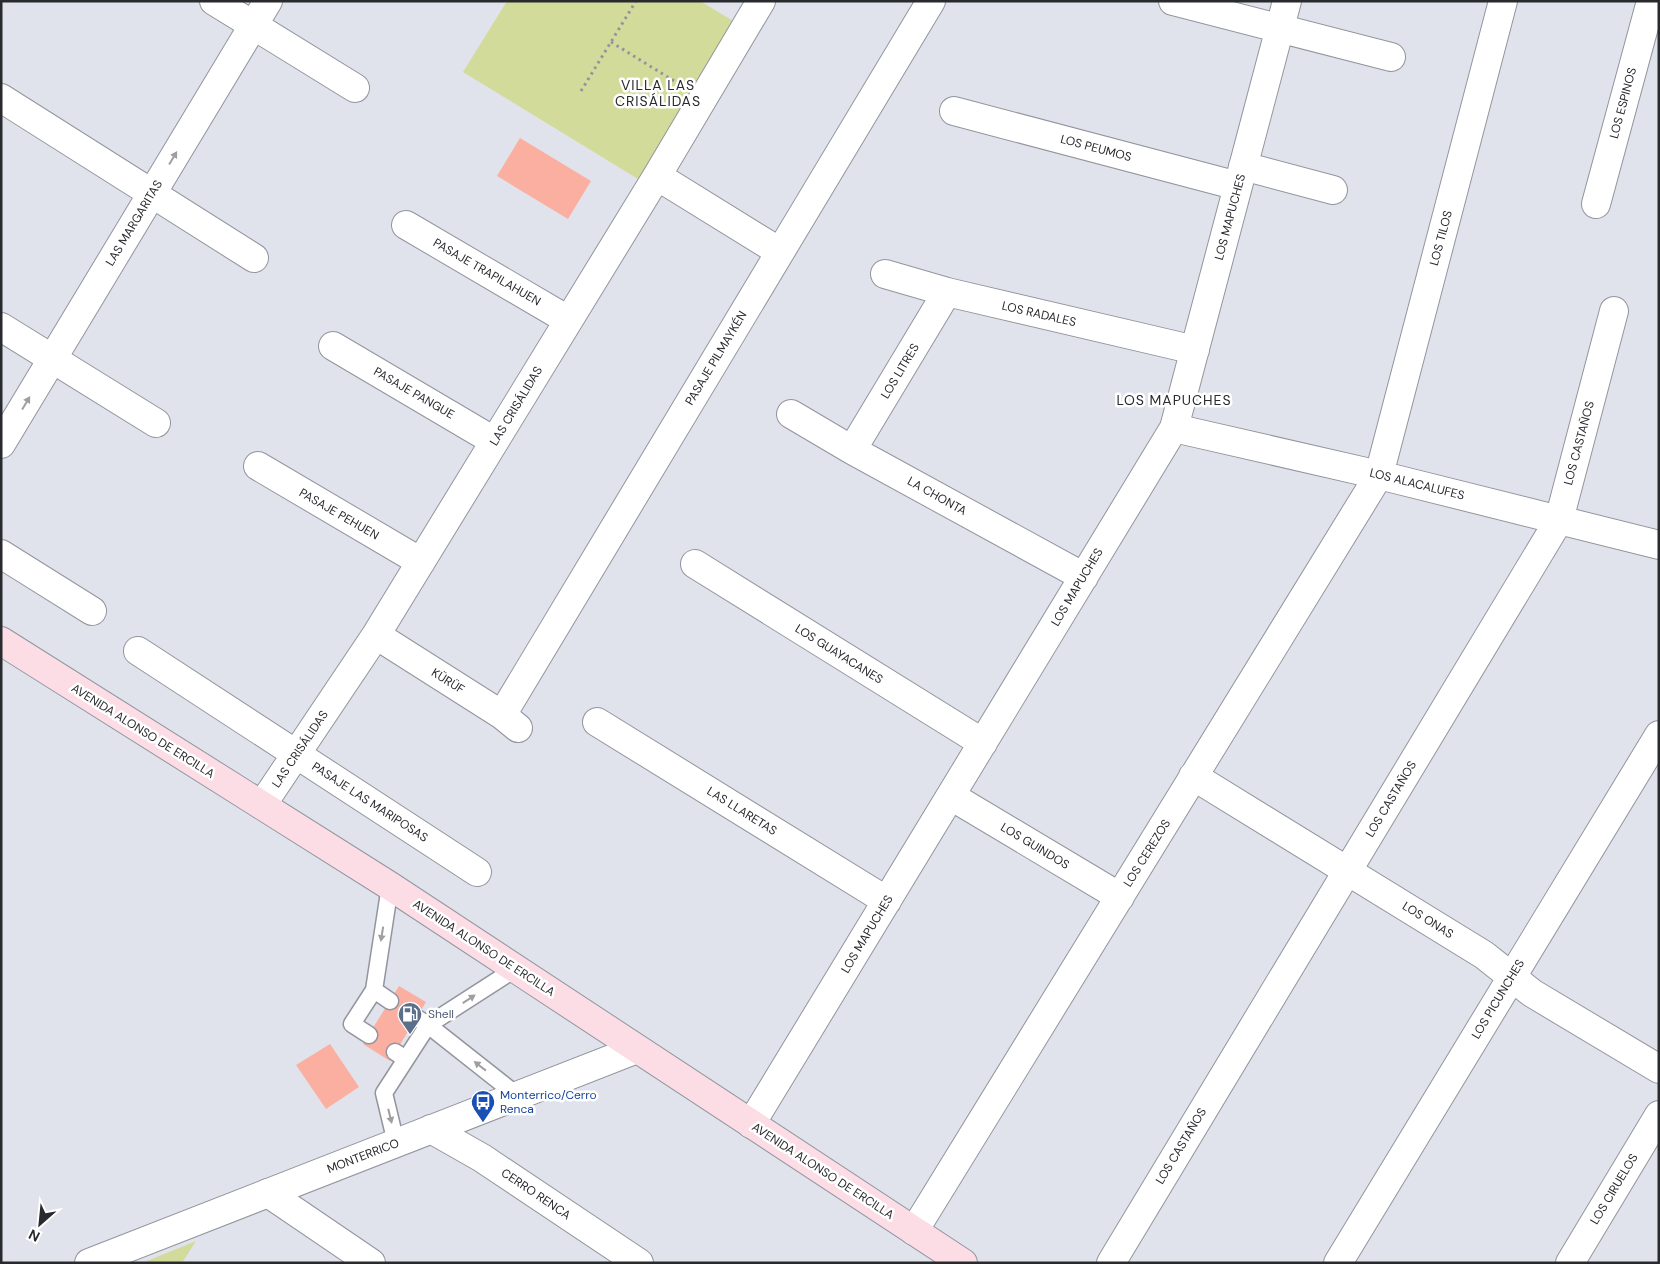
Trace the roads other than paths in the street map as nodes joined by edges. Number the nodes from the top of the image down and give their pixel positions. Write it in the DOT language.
graph roads {
  1 [pos="214,1"];
  2 [pos="268,1"];
  3 [pos="761,1"];
  4 [pos="931,1"];
  5 [pos="1173,1"];
  6 [pos="1287,1"];
  7 [pos="1503,1"];
  8 [pos="1651,1"];
  9 [pos="253,26"];
  10 [pos="1280,28"];
  11 [pos="1391,57"];
  12 [pos="355,88"];
  13 [pos="1,98"];
  14 [pos="954,111"];
  15 [pos="656,176"];
  16 [pos="1241,176"];
  17 [pos="1333,190"];
  18 [pos="152,193"];
  19 [pos="1596,204"];
  20 [pos="406,225"];
  21 [pos="780,252"];
  22 [pos="254,258"];
  23 [pos="885,274"];
  24 [pos="947,292"];
  25 [pos="1614,311"];
  26 [pos="568,320"];
  27 [pos="1,327"];
  28 [pos="332,346"];
  29 [pos="1195,350"];
  30 [pos="53,359"];
  31 [pos="791,414"];
  32 [pos="156,423"];
  33 [pos="1174,428"];
  34 [pos="494,441"];
  35 [pos="1,444"];
  36 [pos="852,450"];
  37 [pos="258,466"];
  38 [pos="1379,475"];
  39 [pos="1559,520"];
  40 [pos="1659,545"];
  41 [pos="1,554"];
  42 [pos="421,562"];
  43 [pos="695,564"];
  44 [pos="1084,577"];
  45 [pos="92,611"];
  46 [pos="376,636"];
  47 [pos="1,642"];
  48 [pos="138,651"];
  49 [pos="510,721"];
  50 [pos="597,722"];
  51 [pos="1659,735"];
  52 [pos="983,743"];
  53 [pos="296,754"];
  54 [pos="1194,776"];
  55 [pos="951,796"];
  56 [pos="262,805"];
  57 [pos="1347,870"];
  58 [pos="477,872"];
  59 [pos="390,886"];
  60 [pos="1120,897"];
  61 [pos="887,901"];
  62 [pos="515,969"];
  63 [pos="1512,977"];
  64 [pos="374,990"];
  65 [pos="390,1001"];
  66 [pos="423,1022"];
  67 [pos="369,1035"];
  68 [pos="637,1049"];
  69 [pos="1659,1069"];
  70 [pos="518,1096"];
  71 [pos="1659,1115"];
  72 [pos="751,1124"];
  73 [pos="432,1129"];
  74 [pos="396,1143"];
  75 [pos="268,1193"];
  76 [pos="914,1231"];
  77 [pos="368,1262"];
  78 [pos="89,1263"];
  79 [pos="639,1263"];
  80 [pos="963,1263"];
  81 [pos="1111,1263"];
  82 [pos="1338,1263"];
  83 [pos="1570,1263"];
  1 -- 9 [label="street"];
  2 -- 9 [label="street, LAS MARGARITAS"];
  3 -- 15 [label="street, LAS CRISÁLIDAS"];
  4 -- 21 [label="street, PASAJE PILMAYKÉN"];
  5 -- 10 [label="street"];
  6 -- 10 [label="street, LOS MAPUCHES"];
  7 -- 38 [label="street, LOS TILOS"];
  8 -- 19 [label="street, LOS ESPINOS"];
  9 -- 12 [label="street"];
  18 -- 9 [label="street, LAS MARGARITAS, one-way"];
  10 -- 11 [label="street"];
  10 -- 16 [label="street, LOS MAPUCHES"];
  13 -- 18 [label="street"];
  14 -- 16 [label="street, LOS PEUMOS"];
  15 -- 21 [label="street"];
  15 -- 26 [label="street, LAS CRISÁLIDAS"];
  16 -- 17 [label="street, LOS PEUMOS"];
  16 -- 29 [label="street, LOS MAPUCHES"];
  18 -- 22 [label="street"];
  18 -- 30 [label="street, LAS MARGARITAS"];
  20 -- 26 [label="street, PASAJE TRAPILAHUEN"];
  21 -- 49 [label="street, PASAJE PILMAYKÉN"];
  23 -- 24 [label="street, LOS RADALES"];
  24 -- 29 [label="street, LOS RADALES"];
  24 -- 36 [label="street, LOS LITRES"];
  25 -- 39 [label="street, LOS CASTAÑOS"];
  26 -- 34 [label="street, LAS CRISÁLIDAS"];
  27 -- 30 [label="street"];
  28 -- 34 [label="street, PASAJE PANGUE"];
  29 -- 33 [label="street, LOS MAPUCHES"];
  30 -- 32 [label="street"];
  35 -- 30 [label="street, LAS MARGARITAS, one-way"];
  31 -- 36 [label="street, LA CHONTA"];
  33 -- 38 [label="street, LOS ALACALUFES"];
  33 -- 44 [label="street, LOS MAPUCHES"];
  34 -- 42 [label="street, LAS CRISÁLIDAS"];
  36 -- 44 [label="street, LA CHONTA"];
  37 -- 42 [label="street, PASAJE PEHUEN"];
  38 -- 39 [label="street, LOS ALACALUFES"];
  38 -- 54 [label="street, LOS CEREZOS"];
  39 -- 40 [label="street, LOS ALACALUFES"];
  39 -- 57 [label="street, LOS CASTAÑOS"];
  41 -- 45 [label="street"];
  42 -- 46 [label="street, LAS CRISÁLIDAS"];
  43 -- 52 [label="street, LOS GUAYACANES"];
  44 -- 52 [label="street, LOS MAPUCHES"];
  46 -- 49 [label="street, KÜRÜF"];
  46 -- 53 [label="street, LAS CRISÁLIDAS"];
  47 -- 56 [label="main road, AVENIDA ALONSO DE ERCILLA"];
  48 -- 53 [label="street, PASAJE LAS MARIPOSAS"];
  50 -- 61 [label="street, LAS LLARETAS"];
  51 -- 63 [label="street, LOS PICUNCHES"];
  52 -- 55 [label="street, LOS MAPUCHES"];
  53 -- 56 [label="street, LAS CRISÁLIDAS"];
  53 -- 58 [label="street, PASAJE LAS MARIPOSAS"];
  54 -- 57 [label="street, LOS ONAS"];
  54 -- 60 [label="street, LOS CEREZOS"];
  55 -- 60 [label="street, LOS GUINDOS"];
  55 -- 61 [label="street, LOS MAPUCHES"];
  56 -- 59 [label="main road, AVENIDA ALONSO DE ERCILLA"];
  57 -- 63 [label="street, LOS ONAS"];
  57 -- 81 [label="street, LOS CASTAÑOS"];
  59 -- 62 [label="main road, AVENIDA ALONSO DE ERCILLA"];
  59 -- 64 [label="lane, one-way"];
  60 -- 76 [label="street, LOS CEREZOS"];
  61 -- 72 [label="street, LOS MAPUCHES"];
  66 -- 62 [label="lane, one-way"];
  62 -- 68 [label="main road, AVENIDA ALONSO DE ERCILLA"];
  63 -- 69 [label="street, LOS ONAS"];
  63 -- 82 [label="street, LOS PICUNCHES"];
  64 -- 65 [label="lane"];
  64 -- 67 [label="lane"];
  70 -- 66 [label="lane, one-way"];
  66 -- 74 [label="lane, one-way"];
  68 -- 70 [label="street, MONTERRICO"];
  68 -- 72 [label="main road, AVENIDA ALONSO DE ERCILLA"];
  70 -- 73 [label="street, MONTERRICO"];
  71 -- 83 [label="street, LOS CIRUELOS"];
  72 -- 76 [label="main road, AVENIDA ALONSO DE ERCILLA"];
  73 -- 74 [label="street, MONTERRICO"];
  73 -- 79 [label="street, CERRO RENCA"];
  74 -- 75 [label="street, MONTERRICO"];
  75 -- 77 [label="street"];
  75 -- 78 [label="street, MONTERRICO"];
  76 -- 80 [label="main road, AVENIDA ALONSO DE ERCILLA"];
}
